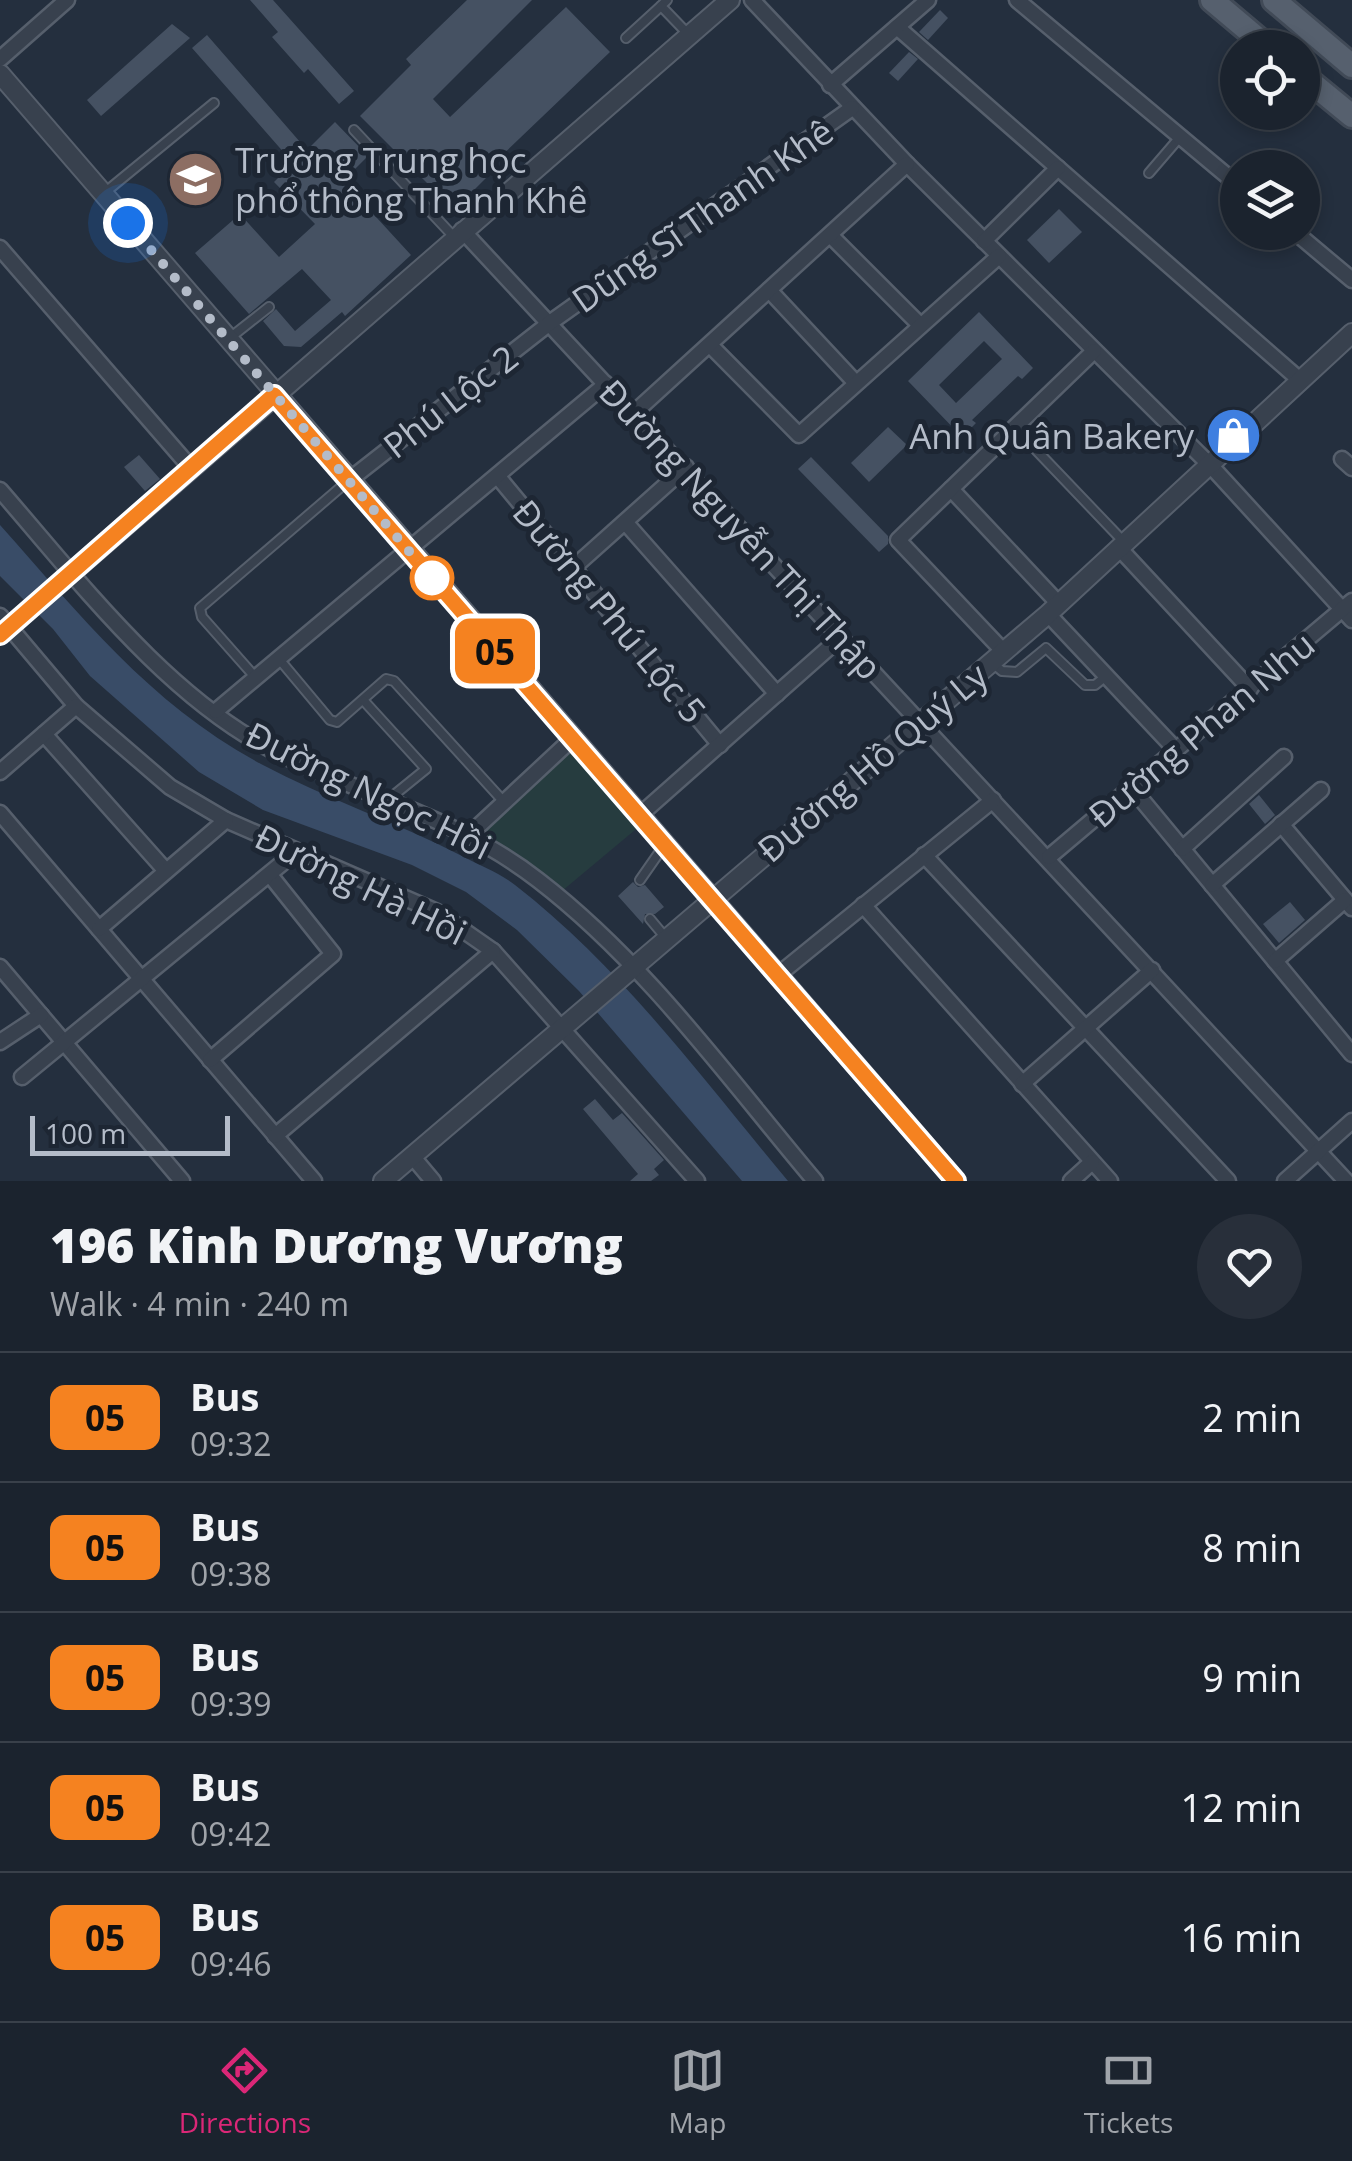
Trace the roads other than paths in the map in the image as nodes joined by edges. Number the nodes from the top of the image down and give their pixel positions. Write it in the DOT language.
graph roads {
  1 [pos="67,0"];
  2 [pos="730,0"];
  3 [pos="752,0"];
  4 [pos="928,0"];
  5 [pos="1016,0"];
  6 [pos="1212,0"];
  7 [pos="1274,0"];
  8 [pos="664,3"];
  9 [pos="897,27"];
  10 [pos="1248,30"];
  11 [pos="689,35"];
  12 [pos="626,38"];
  13 [pos="0,59"];
  14 [pos="1352,66"];
  15 [pos="0,74"];
  16 [pos="830,85"];
  17 [pos="1320,90"];
  18 [pos="214,103"];
  19 [pos="852,108"];
  20 [pos="1352,116"];
  21 [pos="354,130"];
  22 [pos="1180,137"];
  23 [pos="907,164"];
  24 [pos="1058,168"];
  25 [pos="1220,170"];
  26 [pos="1150,173"];
  27 [pos="103,194"];
  28 [pos="458,233"];
  29 [pos="830,235"];
  30 [pos="984,241"];
  31 [pos="0,248"];
  32 [pos="1316,250"];
  33 [pos="999,256"];
  34 [pos="1352,280"];
  35 [pos="769,290"];
  36 [pos="269,307"];
  37 [pos="552,322"];
  38 [pos="920,325"];
  39 [pos="1352,333"];
  40 [pos="227,340"];
  41 [pos="710,344"];
  42 [pos="1094,350"];
  43 [pos="854,381"];
  44 [pos="1301,381"];
  45 [pos="606,384"];
  46 [pos="274,395"];
  47 [pos="635,412"];
  48 [pos="1014,428"];
  49 [pos="1211,466"];
  50 [pos="191,468"];
  51 [pos="686,468"];
  52 [pos="499,478"];
  53 [pos="348,481"];
  54 [pos="952,489"];
  55 [pos="0,490"];
  56 [pos="625,522"];
  57 [pos="1123,546"];
  58 [pos="409,552"];
  59 [pos="573,568"];
  60 [pos="66,578"];
  61 [pos="1054,609"];
  62 [pos="1349,610"];
  63 [pos="8,624"];
  64 [pos="841,638"];
  65 [pos="998,657"];
  66 [pos="279,659"];
  67 [pos="1106,676"];
  68 [pos="256,678"];
  69 [pos="1250,689"];
  70 [pos="778,694"];
  71 [pos="364,701"];
  72 [pos="76,706"];
  73 [pos="216,712"];
  74 [pos="920,722"];
  75 [pos="44,734"];
  76 [pos="573,738"];
  77 [pos="720,744"];
  78 [pos="1176,750"];
  79 [pos="1284,757"];
  80 [pos="0,772"];
  81 [pos="1132,788"];
  82 [pos="1321,790"];
  83 [pos="390,799"];
  84 [pos="993,800"];
  85 [pos="504,802"];
  86 [pos="0,813"];
  87 [pos="640,814"];
  88 [pos="226,820"];
  89 [pos="1282,824"];
  90 [pos="470,834"];
  91 [pos="665,843"];
  92 [pos="1182,848"];
  93 [pos="298,851"];
  94 [pos="924,856"];
  95 [pos="1048,856"];
  96 [pos="166,871"];
  97 [pos="270,876"];
  98 [pos="640,880"];
  99 [pos="1212,885"];
  100 [pos="712,898"];
  101 [pos="1348,904"];
  102 [pos="863,905"];
  103 [pos="650,918"];
  104 [pos="99,929"];
  105 [pos="665,937"];
  106 [pos="493,950"];
  107 [pos="1275,961"];
  108 [pos="0,966"];
  109 [pos="627,969"];
  110 [pos="1152,970"];
  111 [pos="778,975"];
  112 [pos="143,981"];
  113 [pos="41,1015"];
  114 [pos="564,1028"];
  115 [pos="1086,1028"];
  116 [pos="0,1042"];
  117 [pos="66,1044"];
  118 [pos="1352,1054"];
  119 [pos="210,1060"];
  120 [pos="22,1077"];
  121 [pos="1022,1084"];
  122 [pos="1352,1120"];
  123 [pos="275,1136"];
  124 [pos="1317,1151"];
  125 [pos="412,1156"];
  126 [pos="1092,1162"];
  127 [pos="182,1181"];
  128 [pos="314,1181"];
  129 [pos="383,1181"];
  130 [pos="433,1181"];
  131 [pos="697,1181"];
  132 [pos="815,1181"];
  133 [pos="956,1181"];
  134 [pos="1071,1181"];
  135 [pos="1110,1181"];
  136 [pos="1228,1181"];
  137 [pos="1284,1181"];
  138 [pos="1346,1181"];
  1 -- 13 [label="street"];
  2 -- 11 [label="street"];
  3 -- 16 [label="street"];
  4 -- 9 [label="street"];
  5 -- 22 [label="street"];
  6 -- 10 [label="main road"];
  7 -- 14 [label="main road"];
  8 -- 11 [label="lane"];
  8 -- 12 [label="lane"];
  9 -- 16 [label="street"];
  9 -- 24 [label="street"];
  11 -- 28 [label="street"];
  15 -- 27 [label="street"];
  16 -- 19 [label="street"];
  17 -- 20 [label="main road"];
  18 -- 27 [label="lane"];
  19 -- 23 [label="street"];
  19 -- 37 [label="street, Dũng Sĩ Thanh Khê"];
  21 -- 28 [label="lane"];
  22 -- 25 [label="street"];
  22 -- 26 [label="lane"];
  23 -- 29 [label="street"];
  23 -- 30 [label="street"];
  24 -- 30 [label="street"];
  24 -- 44 [label="street"];
  27 -- 40 [label="street"];
  28 -- 37 [label="street, Đường Nguyễn Thị Thập"];
  28 -- 46 [label="street"];
  29 -- 35 [label="street"];
  29 -- 38 [label="street"];
  30 -- 33 [label="street"];
  31 -- 50 [label="street"];
  32 -- 34 [label="street"];
  33 -- 38 [label="street"];
  33 -- 42 [label="street"];
  35 -- 41 [label="street"];
  35 -- 43 [label="street"];
  36 -- 40 [label="lane"];
  37 -- 45 [label="street, Đường Nguyễn Thị Thập"];
  37 -- 53 [label="street, Phú Lộc 2"];
  38 -- 43 [label="street"];
  39 -- 44 [label="street, Đường Hồ Quý Ly"];
  40 -- 46 [label="street"];
  41 -- 43 [label="street"];
  41 -- 47 [label="street"];
  42 -- 48 [label="street"];
  42 -- 49 [label="street"];
  44 -- 49 [label="street, Đường Hồ Quý Ly"];
  45 -- 47 [label="street, Đường Nguyễn Thị Thập"];
  45 -- 52 [label="street"];
  46 -- 50 [label="street"];
  46 -- 53 [label="street"];
  47 -- 51 [label="street, Đường Nguyễn Thị Thập"];
  48 -- 54 [label="street"];
  48 -- 57 [label="lane"];
  49 -- 57 [label="street, Đường Hồ Quý Ly"];
  49 -- 62 [label="street"];
  50 -- 60 [label="street"];
  51 -- 56 [label="street"];
  51 -- 64 [label="street, Đường Nguyễn Thị Thập"];
  52 -- 58 [label="street"];
  52 -- 59 [label="street, Đường Phú Lộc 5"];
  53 -- 58 [label="street"];
  53 -- 68 [label="lane"];
  54 -- 61 [label="street"];
  54 -- 65 [label="street"];
  55 -- 60 [label="street, Đường Ngọc Hồi"];
  56 -- 59 [label="street"];
  56 -- 70 [label="street"];
  57 -- 61 [label="street, Đường Hồ Quý Ly"];
  57 -- 69 [label="street"];
  58 -- 66 [label="street"];
  58 -- 76 [label="street"];
  59 -- 77 [label="street, Đường Phú Lộc 5"];
  60 -- 63 [label="street"];
  60 -- 73 [label="street, Đường Ngọc Hồi"];
  61 -- 65 [label="street, Đường Hồ Quý Ly"];
  61 -- 67 [label="street"];
  62 -- 69 [label="street, Đường Phan Nhu"];
  63 -- 72 [label="street, Đường Hà Hồi"];
  64 -- 70 [label="street"];
  64 -- 74 [label="street, Đường Nguyễn Thị Thập"];
  65 -- 67 [label="lane"];
  65 -- 74 [label="street, Đường Hồ Quý Ly"];
  66 -- 68 [label="street"];
  66 -- 71 [label="lane"];
  67 -- 78 [label="street"];
  68 -- 73 [label="street"];
  69 -- 78 [label="street, Đường Phan Nhu"];
  70 -- 77 [label="street"];
  71 -- 83 [label="lane"];
  71 -- 85 [label="lane"];
  72 -- 75 [label="street"];
  72 -- 88 [label="street, Đường Hà Hồi"];
  73 -- 83 [label="street, Đường Ngọc Hồi"];
  74 -- 84 [label="street, Đường Nguyễn Thị Thập"];
  74 -- 100 [label="street, Đường Hồ Quý Ly"];
  75 -- 80 [label="street"];
  75 -- 96 [label="street"];
  76 -- 85 [label="street"];
  76 -- 87 [label="street"];
  77 -- 87 [label="street"];
  78 -- 81 [label="street, Đường Phan Nhu"];
  79 -- 92 [label="street"];
  81 -- 92 [label="street"];
  81 -- 95 [label="street, Đường Phan Nhu"];
  82 -- 89 [label="street"];
  83 -- 90 [label="street, Đường Ngọc Hồi"];
  84 -- 94 [label="street"];
  84 -- 95 [label="street, Đường Nguyễn Thị Thập"];
  85 -- 90 [label="street"];
  86 -- 104 [label="street"];
  87 -- 91 [label="street"];
  88 -- 93 [label="street, Đường Hà Hồi"];
  88 -- 96 [label="street"];
  89 -- 99 [label="street"];
  89 -- 101 [label="street"];
  90 -- 109 [label="street, Đường Ngọc Hồi"];
  91 -- 98 [label="lane"];
  91 -- 100 [label="street"];
  92 -- 99 [label="street"];
  93 -- 97 [label="street"];
  93 -- 106 [label="street, Đường Hà Hồi"];
  94 -- 102 [label="street"];
  94 -- 115 [label="street"];
  95 -- 110 [label="street, Đường Nguyễn Thị Thập"];
  96 -- 104 [label="street"];
  97 -- 112 [label="street"];
  97 -- 119 [label="street"];
  99 -- 107 [label="street"];
  100 -- 105 [label="street, Đường Hồ Quý Ly"];
  100 -- 111 [label="street"];
  101 -- 107 [label="street"];
  102 -- 111 [label="street"];
  102 -- 121 [label="street"];
  103 -- 105 [label="lane"];
  104 -- 112 [label="street"];
  105 -- 109 [label="street, Đường Hồ Quý Ly"];
  106 -- 114 [label="street, Đường Hà Hồi"];
  106 -- 123 [label="street"];
  107 -- 118 [label="street"];
  108 -- 113 [label="street"];
  109 -- 114 [label="street, Đường Hồ Quý Ly"];
  109 -- 132 [label="street, Đường Ngọc Hồi"];
  110 -- 115 [label="street"];
  110 -- 124 [label="street, Đường Nguyễn Thị Thập"];
  111 -- 133 [label="street"];
  112 -- 117 [label="street"];
  112 -- 119 [label="street"];
  113 -- 116 [label="street"];
  113 -- 117 [label="street"];
  114 -- 125 [label="street, Đường Hồ Quý Ly"];
  114 -- 131 [label="street, Đường Hà Hồi"];
  115 -- 121 [label="street"];
  115 -- 136 [label="street"];
  117 -- 120 [label="street"];
  117 -- 127 [label="street"];
  119 -- 123 [label="street"];
  121 -- 126 [label="street"];
  122 -- 124 [label="street"];
  123 -- 128 [label="street"];
  124 -- 137 [label="street"];
  124 -- 138 [label="street, Đường Nguyễn Thị Thập"];
  125 -- 129 [label="street, Đường Hồ Quý Ly"];
  125 -- 130 [label="street"];
  126 -- 134 [label="street"];
  126 -- 135 [label="street"];
}
